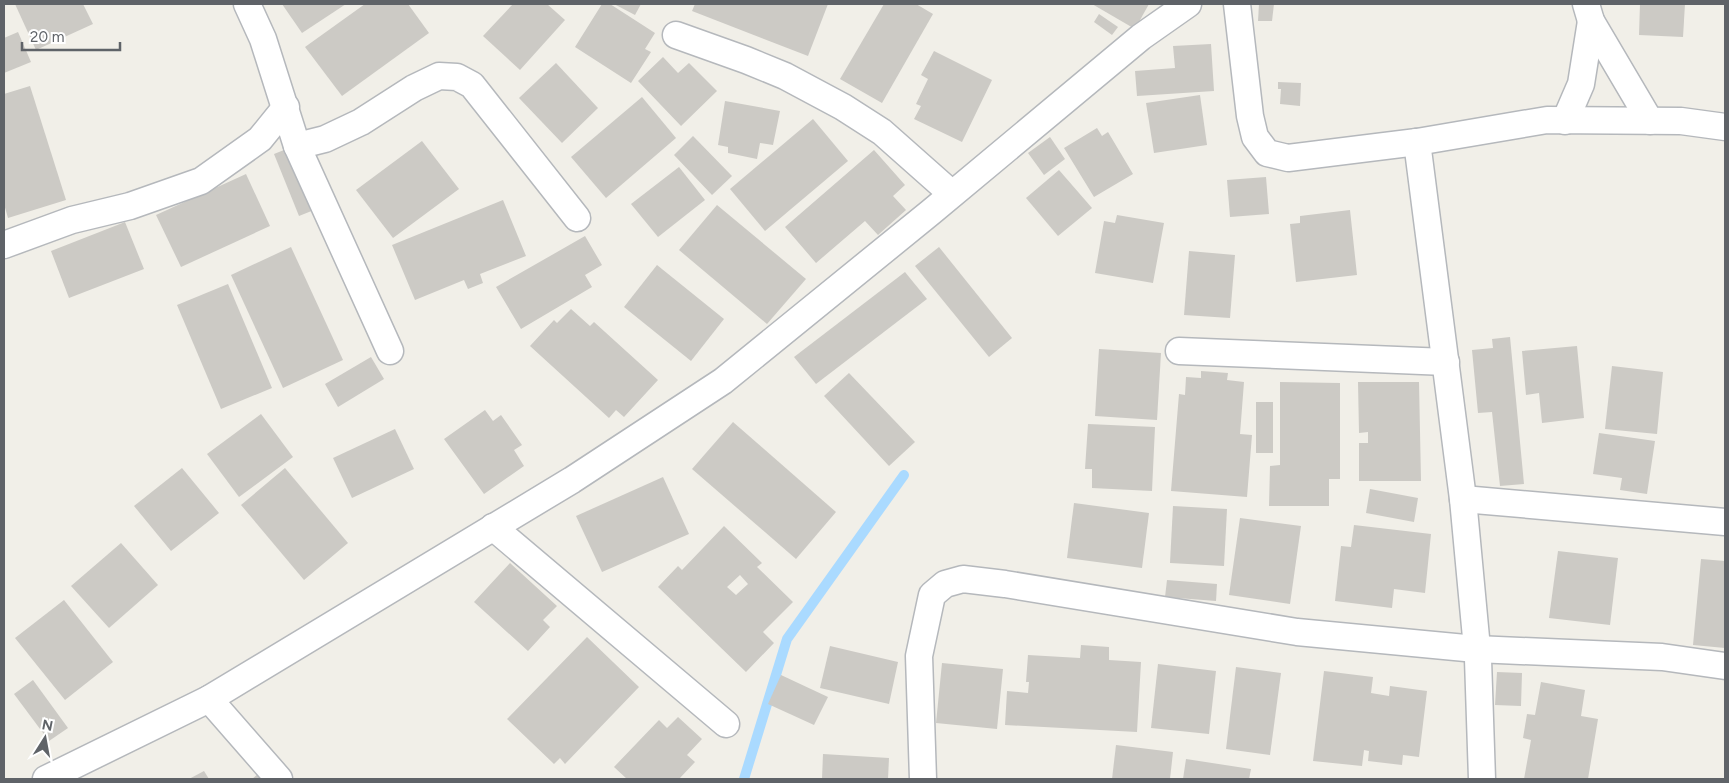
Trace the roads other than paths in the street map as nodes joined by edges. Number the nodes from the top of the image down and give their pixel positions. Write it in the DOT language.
graph roads {
  1 [pos="247,4"];
  2 [pos="1188,4"];
  3 [pos="1237,4"];
  4 [pos="1589,12"];
  5 [pos="676,35"];
  6 [pos="286,107"];
  7 [pos="1565,120"];
  8 [pos="1650,121"];
  9 [pos="1725,127"];
  10 [pos="1417,142"];
  11 [pos="297,146"];
  12 [pos="952,194"];
  13 [pos="577,218"];
  14 [pos="4,244"];
  15 [pos="390,351"];
  16 [pos="1179,351"];
  17 [pos="1446,362"];
  18 [pos="1464,499"];
  19 [pos="1725,522"];
  20 [pos="493,527"];
  21 [pos="1476,649"];
  22 [pos="1725,666"];
  23 [pos="209,699"];
  24 [pos="726,724"];
  25 [pos="46,779"];
  26 [pos="279,779"];
  27 [pos="923,779"];
  28 [pos="1482,779"];
  1 -- 6 [label="street"];
  2 -- 12 [label="street"];
  3 -- 10 [label="street"];
  4 -- 7 [label="street"];
  4 -- 8 [label="street"];
  5 -- 12 [label="street"];
  6 -- 11 [label="street"];
  6 -- 14 [label="street"];
  7 -- 8 [label="street"];
  7 -- 10 [label="street"];
  8 -- 9 [label="street"];
  10 -- 17 [label="street"];
  11 -- 13 [label="street"];
  11 -- 15 [label="street"];
  12 -- 20 [label="street"];
  16 -- 17 [label="street"];
  17 -- 18 [label="street"];
  18 -- 19 [label="street"];
  18 -- 21 [label="street"];
  20 -- 23 [label="street"];
  20 -- 24 [label="street"];
  21 -- 22 [label="street"];
  21 -- 27 [label="street"];
  21 -- 28 [label="street"];
  23 -- 25 [label="street"];
  23 -- 26 [label="street"];
}
